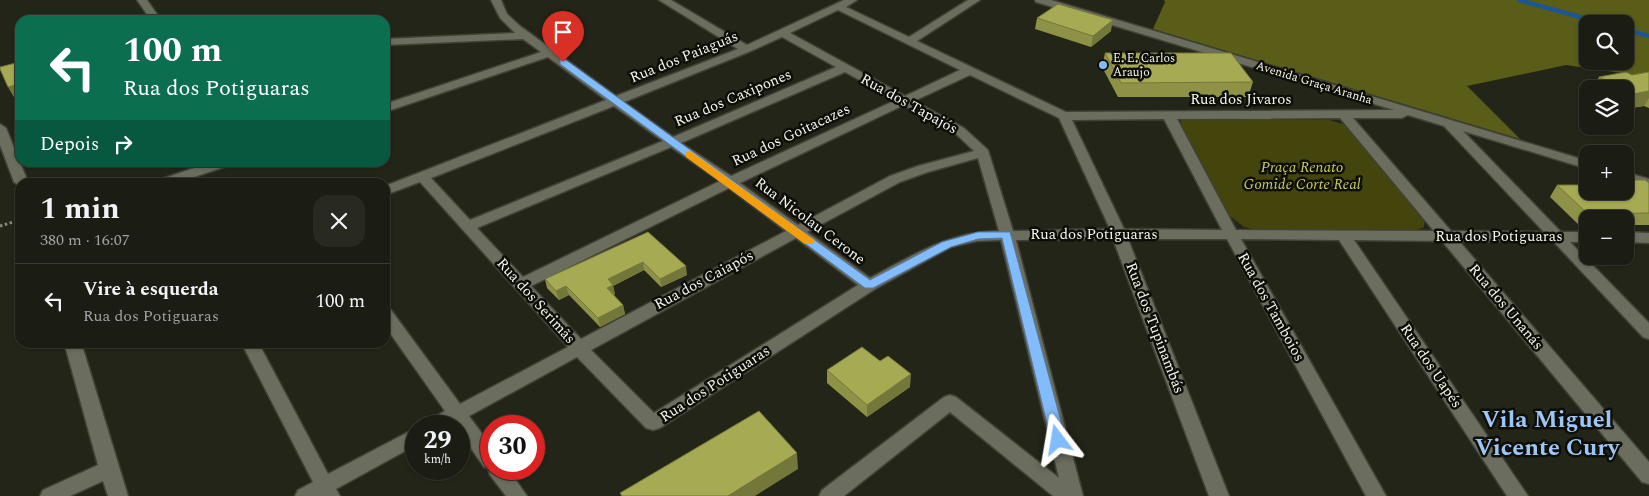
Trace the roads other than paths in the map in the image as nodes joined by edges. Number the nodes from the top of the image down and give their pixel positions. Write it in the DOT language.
graph roads {
  1 [pos="143,0"];
  2 [pos="496,0"];
  3 [pos="664,0"];
  4 [pos="975,0"];
  5 [pos="1040,0"];
  6 [pos="845,3"];
  7 [pos="153,15"];
  8 [pos="782,33"];
  9 [pos="525,36"];
  10 [pos="909,41"];
  11 [pos="390,42"];
  12 [pos="746,49"];
  13 [pos="550,52"];
  14 [pos="844,68"];
  15 [pos="968,71"];
  16 [pos="902,100"];
  17 [pos="617,101"];
  18 [pos="390,106"];
  19 [pos="1344,114"];
  20 [pos="1418,114"];
  21 [pos="1064,116"];
  22 [pos="1169,116"];
  23 [pos="1448,123"];
  24 [pos="0,128"];
  25 [pos="672,142"];
  26 [pos="983,152"];
  27 [pos="1579,162"];
  28 [pos="210,167"];
  29 [pos="422,176"];
  30 [pos="19,178"];
  31 [pos="179,178"];
  32 [pos="1634,179"];
  33 [pos="730,182"];
  34 [pos="1649,183"];
  35 [pos="390,189"];
  36 [pos="468,226"];
  37 [pos="796,231"];
  38 [pos="1006,234"];
  39 [pos="1119,234"];
  40 [pos="1231,234"];
  41 [pos="1343,235"];
  42 [pos="1446,236"];
  43 [pos="1556,237"];
  44 [pos="1579,237"];
  45 [pos="1634,238"];
  46 [pos="1649,238"];
  47 [pos="522,284"];
  48 [pos="869,285"];
  49 [pos="390,321"];
  50 [pos="1649,333"];
  51 [pos="74,348"];
  52 [pos="251,348"];
  53 [pos="578,348"];
  54 [pos="456,414"];
  55 [pos="653,423"];
  56 [pos="405,443"];
  57 [pos="480,446"];
  58 [pos="109,469"];
  59 [pos="1649,476"];
  60 [pos="505,480"];
  61 [pos="327,491"];
  62 [pos="50,496"];
  63 [pos="118,496"];
  64 [pos="305,496"];
  65 [pos="517,496"];
  66 [pos="829,496"];
  67 [pos="1067,496"];
  68 [pos="1073,496"];
  69 [pos="1219,496"];
  70 [pos="1376,496"];
  71 [pos="1518,496"];
  1 -- 7 [label="street"];
  2 -- 9 [label="street, Rua Nicolau Cerone"];
  3 -- 12 [label="street"];
  4 -- 10 [label="street"];
  5 -- 20 [label="street, Avenida Graça Aranha"];
  6 -- 8 [label="street, Rua dos Paiaguás"];
  6 -- 10 [label="street"];
  8 -- 12 [label="street, Rua dos Paiaguás"];
  8 -- 14 [label="street, Rua dos Tapajós"];
  9 -- 11 [label="street"];
  9 -- 13 [label="street, Rua Nicolau Cerone"];
  10 -- 15 [label="street"];
  12 -- 17 [label="street, Rua dos Paiaguás"];
  13 -- 17 [label="street, Rua Nicolau Cerone"];
  13 -- 18 [label="street"];
  14 -- 16 [label="street, Rua dos Tapajós"];
  14 -- 25 [label="street, Rua dos Caxipones"];
  15 -- 16 [label="street, Rua dos Goitacazes"];
  15 -- 21 [label="street"];
  16 -- 26 [label="street, Rua dos Tapajós"];
  16 -- 33 [label="street, Rua dos Goitacazes"];
  17 -- 25 [label="street, Rua Nicolau Cerone"];
  17 -- 29 [label="street, Rua dos Paiaguás"];
  19 -- 20 [label="street, Rua dos Jivaros"];
  19 -- 22 [label="street, Rua dos Jivaros"];
  19 -- 42 [label="street, Rua dos Unanás"];
  20 -- 23 [label="street, Avenida Graça Aranha"];
  21 -- 22 [label="street, Rua dos Jivaros"];
  21 -- 39 [label="street, Rua dos Tupinambás"];
  22 -- 40 [label="street, Rua dos Tamboios"];
  23 -- 27 [label="street, Avenida Graça Aranha"];
  23 -- 43 [label="street"];
  24 -- 30 [label="street"];
  25 -- 33 [label="street, Rua Nicolau Cerone"];
  25 -- 36 [label="street, Rua dos Caxipones"];
  26 -- 37 [label="street, Rua dos Caiapós"];
  26 -- 38 [label="street"];
  28 -- 31 [label="street"];
  29 -- 35 [label="street, Rua dos Paiaguás"];
  29 -- 36 [label="street, Rua dos Serimãs"];
  32 -- 34 [label="street"];
  33 -- 37 [label="street, Rua Nicolau Cerone"];
  33 -- 47 [label="street, Rua dos Goitacazes"];
  36 -- 47 [label="street, Rua dos Serimãs"];
  37 -- 48 [label="street, Rua Nicolau Cerone"];
  37 -- 53 [label="street, Rua dos Caiapós"];
  38 -- 39 [label="street, Rua dos Potiguaras"];
  38 -- 48 [label="street, Rua dos Potiguaras"];
  38 -- 68 [label="street"];
  39 -- 40 [label="street, Rua dos Potiguaras"];
  39 -- 69 [label="street, Rua dos Tupinambás"];
  40 -- 41 [label="street, Rua dos Potiguaras"];
  40 -- 70 [label="street, Rua dos Tamboios"];
  41 -- 42 [label="street, Rua dos Potiguaras"];
  41 -- 71 [label="street, Rua dos Uapés"];
  42 -- 43 [label="street, Rua dos Potiguaras"];
  42 -- 59 [label="street, Rua dos Unanás"];
  43 -- 44 [label="street, Rua dos Potiguaras"];
  43 -- 50 [label="street"];
  45 -- 46 [label="street"];
  47 -- 53 [label="street, Rua dos Serimãs"];
  48 -- 55 [label="street, Rua dos Potiguaras"];
  49 -- 54 [label="street"];
  51 -- 58 [label="street"];
  52 -- 61 [label="street"];
  53 -- 54 [label="street, Rua dos Caiapós"];
  53 -- 55 [label="street, Rua dos Serimãs"];
  54 -- 57 [label="street"];
  56 -- 61 [label="street"];
  58 -- 62 [label="street"];
  58 -- 63 [label="street"];
  60 -- 65 [label="street"];
  61 -- 64 [label="street"];
  66 -- 67 [label="street"];
}
